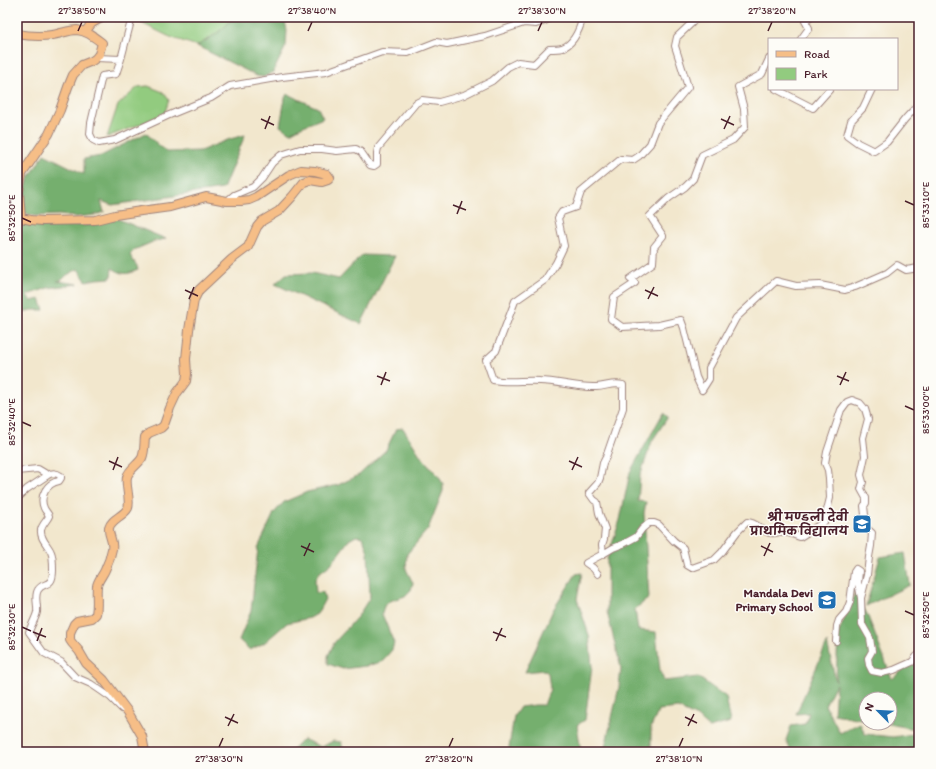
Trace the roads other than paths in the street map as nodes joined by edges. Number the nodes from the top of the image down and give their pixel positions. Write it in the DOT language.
graph roads {
  1 [pos="103,17"];
  2 [pos="131,17"];
  3 [pos="551,17"];
  4 [pos="583,17"];
  5 [pos="698,17"];
  6 [pos="810,17"];
  7 [pos="85,32"];
  8 [pos="17,34"];
  9 [pos="802,38"];
  10 [pos="96,58"];
  11 [pos="121,59"];
  12 [pos="768,62"];
  13 [pos="778,90"];
  14 [pos="829,90"];
  15 [pos="872,90"];
  16 [pos="919,104"];
  17 [pos="227,201"];
  18 [pos="919,268"];
  19 [pos="17,471"];
  20 [pos="48,475"];
  21 [pos="17,497"];
  22 [pos="603,554"];
  23 [pos="598,574"];
  24 [pos="861,598"];
  25 [pos="836,641"];
  26 [pos="919,655"];
  27 [pos="128,712"];
  28 [pos="145,752"];
  1 -- 7 [label="main road"];
  2 -- 11 [label="street"];
  3 -- 11 [label="street"];
  4 -- 17 [label="street"];
  5 -- 22 [label="street"];
  6 -- 9 [label="street"];
  7 -- 8 [label="main road"];
  7 -- 10 [label="main road"];
  10 -- 11 [label="street"];
  10 -- 17 [label="main road"];
  12 -- 18 [label="street"];
  13 -- 14 [label="street"];
  15 -- 16 [label="street"];
  17 -- 27 [label="main road"];
  19 -- 20 [label="street"];
  20 -- 21 [label="street"];
  20 -- 27 [label="street"];
  22 -- 23 [label="street"];
  22 -- 24 [label="street"];
  24 -- 25 [label="street"];
  24 -- 26 [label="street"];
  27 -- 28 [label="main road"];
}
